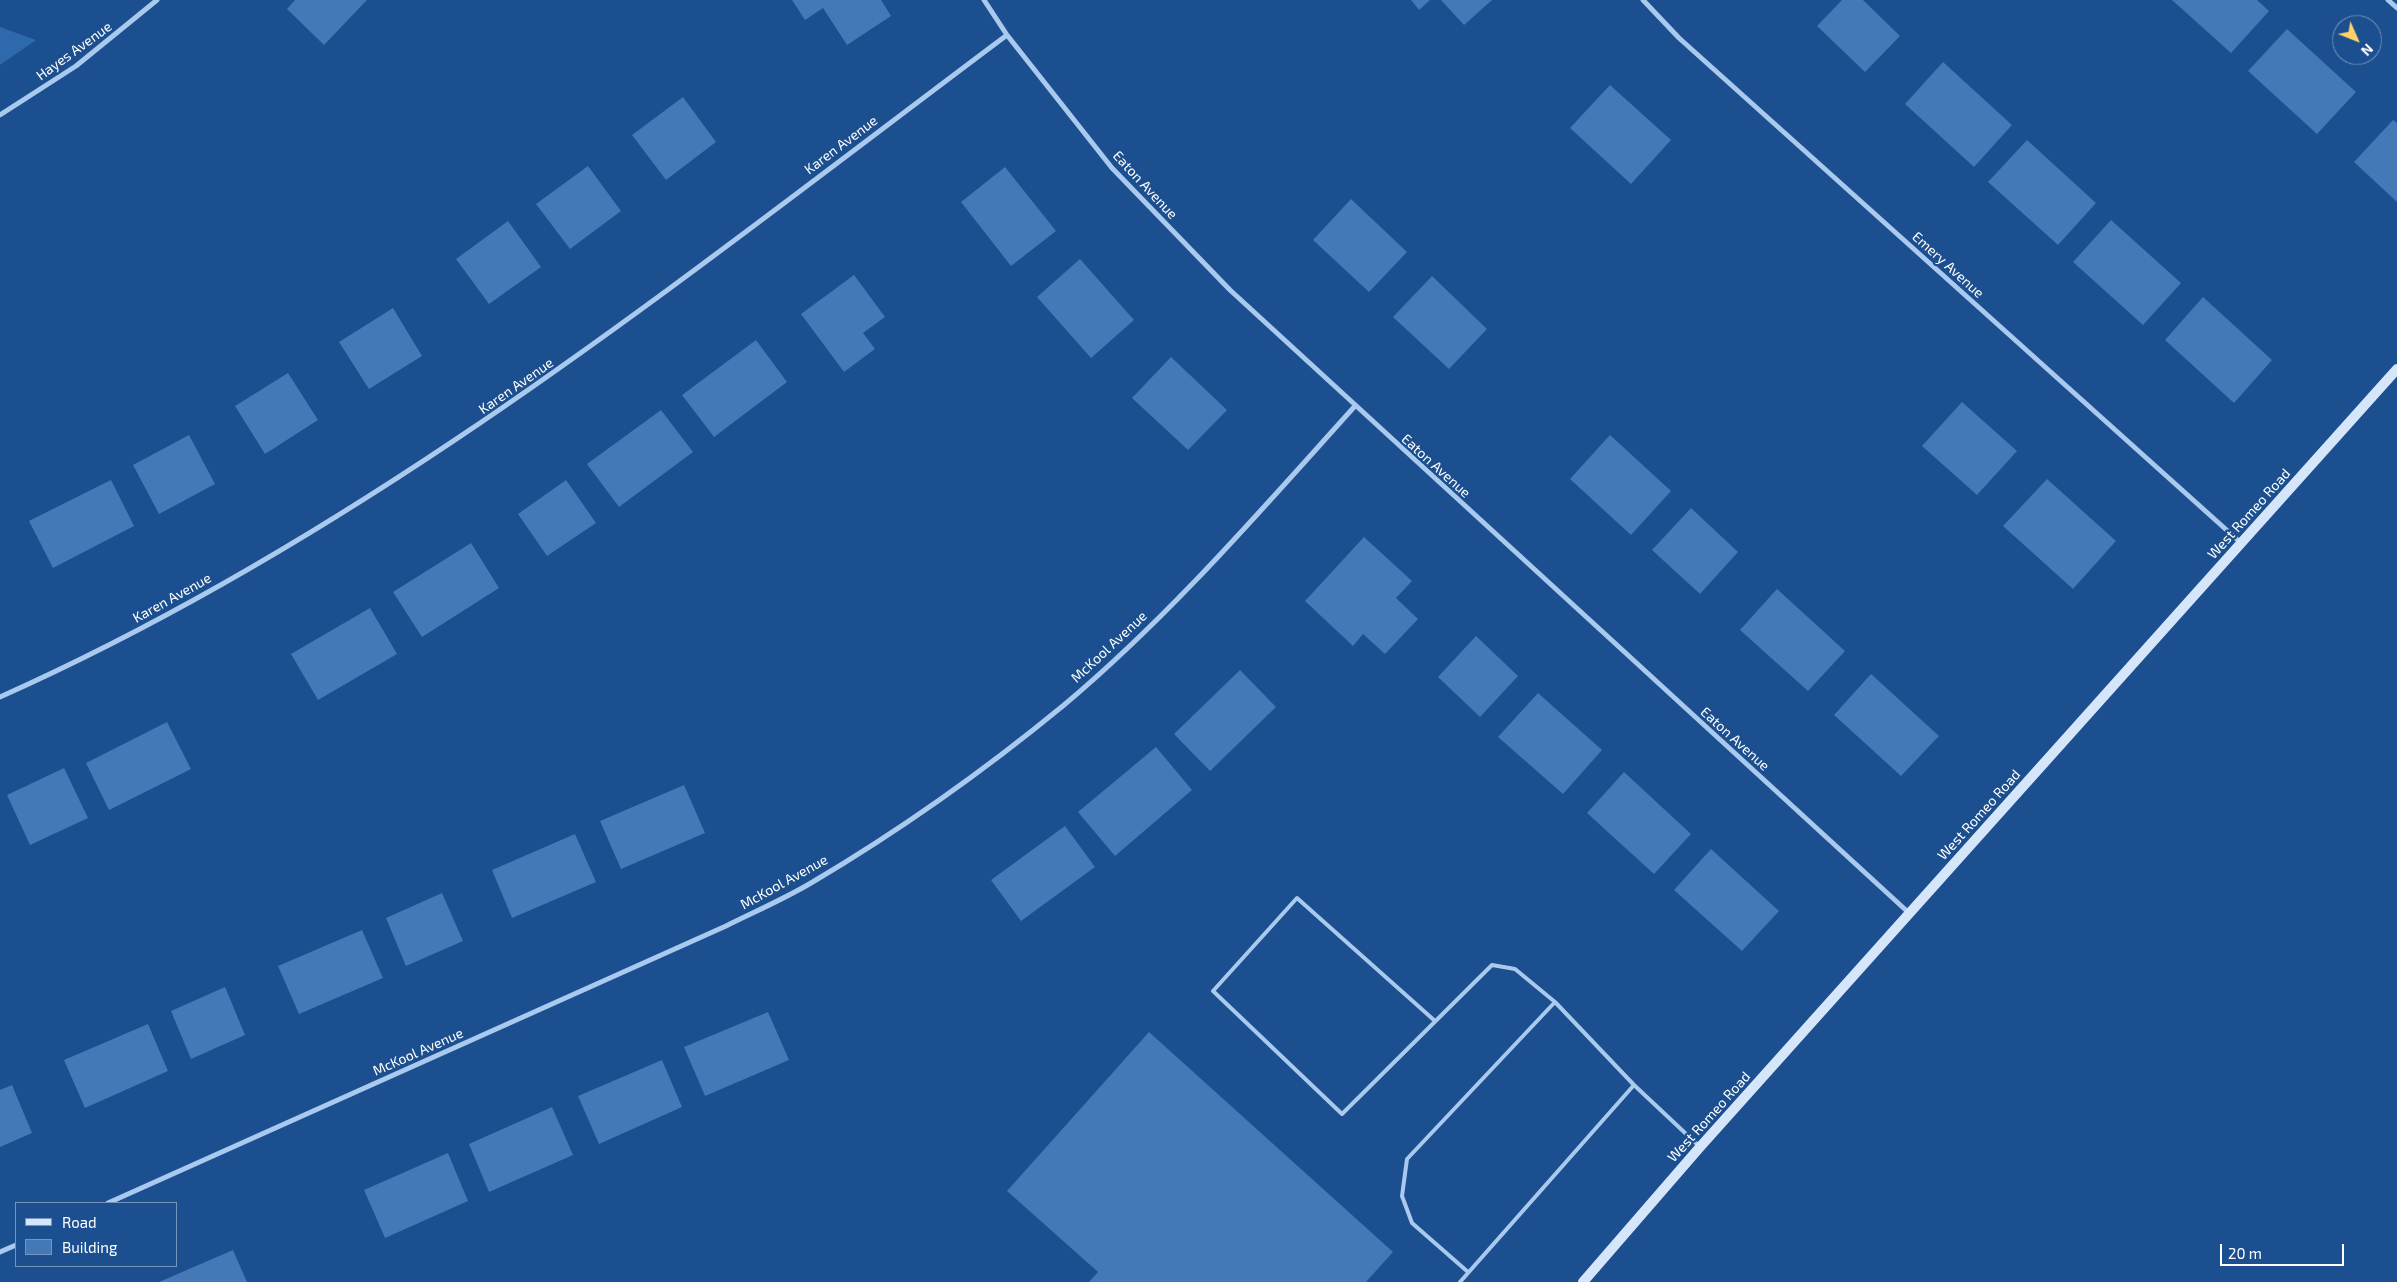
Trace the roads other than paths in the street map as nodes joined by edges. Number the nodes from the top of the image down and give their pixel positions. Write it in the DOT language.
graph roads {
  1 [pos="157,0"];
  2 [pos="984,0"];
  3 [pos="1643,0"];
  4 [pos="2388,0"];
  5 [pos="2397,8"];
  6 [pos="1007,36"];
  7 [pos="0,115"];
  8 [pos="2397,369"];
  9 [pos="1355,406"];
  10 [pos="2241,543"];
  11 [pos="0,696"];
  12 [pos="1910,913"];
  13 [pos="1555,1002"];
  14 [pos="1435,1021"];
  15 [pos="1634,1085"];
  16 [pos="1700,1147"];
  17 [pos="110,1202"];
  18 [pos="15,1244"];
  19 [pos="0,1252"];
  20 [pos="1468,1272"];
  21 [pos="1460,1282"];
  22 [pos="1583,1282"];
  1 -- 7 [label="street, Hayes Avenue"];
  2 -- 6 [label="street, Eaton Avenue"];
  3 -- 10 [label="street, Emery Avenue"];
  4 -- 5 [label="street"];
  6 -- 9 [label="street, Eaton Avenue"];
  6 -- 11 [label="street, Karen Avenue"];
  8 -- 10 [label="main road, West Romeo Road"];
  9 -- 12 [label="street, Eaton Avenue"];
  9 -- 17 [label="street, McKool Avenue"];
  10 -- 12 [label="main road, West Romeo Road"];
  12 -- 16 [label="main road, West Romeo Road"];
  13 -- 14 [label="lane"];
  13 -- 15 [label="lane"];
  13 -- 20 [label="lane"];
  14 -- 14 [label="lane"];
  15 -- 16 [label="lane"];
  15 -- 20 [label="lane"];
  16 -- 22 [label="main road, West Romeo Road"];
  18 -- 19 [label="street"];
  20 -- 21 [label="lane"];
}
